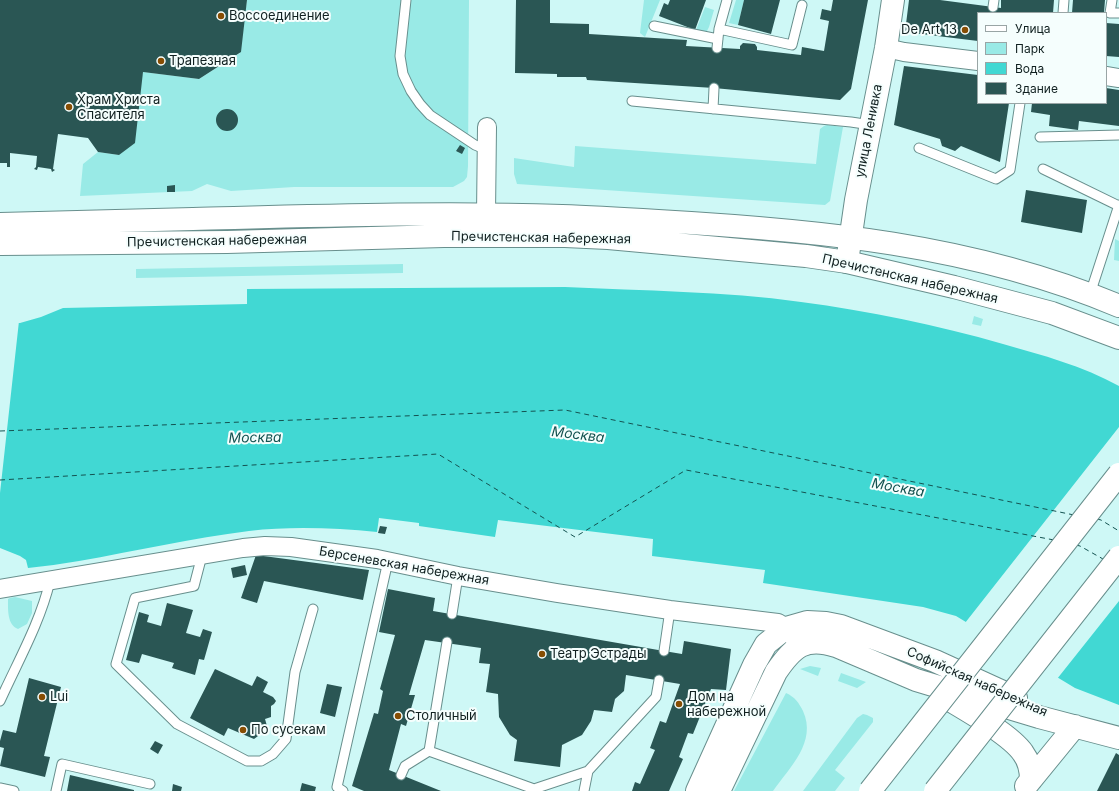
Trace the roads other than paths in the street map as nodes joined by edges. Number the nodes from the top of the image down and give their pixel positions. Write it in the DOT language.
graph roads {
  1 [pos="406,0"];
  2 [pos="727,0"];
  3 [pos="893,0"];
  4 [pos="1064,0"];
  5 [pos="1112,0"];
  6 [pos="802,5"];
  7 [pos="1063,12"];
  8 [pos="1119,13"];
  9 [pos="654,26"];
  10 [pos="719,29"];
  11 [pos="886,48"];
  12 [pos="977,61"];
  13 [pos="1107,76"];
  14 [pos="1119,78"];
  15 [pos="714,88"];
  16 [pos="632,101"];
  17 [pos="1020,104"];
  18 [pos="713,109"];
  19 [pos="871,125"];
  20 [pos="487,127"];
  21 [pos="1119,135"];
  22 [pos="1040,137"];
  23 [pos="919,148"];
  24 [pos="487,150"];
  25 [pos="1043,169"];
  26 [pos="1119,205"];
  27 [pos="486,214"];
  28 [pos="0,224"];
  29 [pos="851,236"];
  30 [pos="0,244"];
  31 [pos="847,262"];
  32 [pos="1090,294"];
  33 [pos="1119,306"];
  34 [pos="1119,338"];
  35 [pos="1119,474"];
  36 [pos="199,556"];
  37 [pos="1119,557"];
  38 [pos="388,561"];
  39 [pos="458,576"];
  40 [pos="50,581"];
  41 [pos="0,589"];
  42 [pos="313,609"];
  43 [pos="670,610"];
  44 [pos="452,614"];
  45 [pos="786,628"];
  46 [pos="447,642"];
  47 [pos="800,646"];
  48 [pos="664,651"];
  49 [pos="659,680"];
  50 [pos="916,680"];
  51 [pos="0,701"];
  52 [pos="1074,726"];
  53 [pos="1119,738"];
  54 [pos="429,751"];
  55 [pos="588,770"];
  56 [pos="401,775"];
  57 [pos="150,784"];
  58 [pos="1026,785"];
  59 [pos="0,788"];
  60 [pos="709,789"];
  61 [pos="14,791"];
  62 [pos="56,791"];
  63 [pos="343,791"];
  64 [pos="584,791"];
  65 [pos="870,791"];
  66 [pos="935,791"];
  1 -- 24 [label="lane"];
  2 -- 10 [label="lane"];
  3 -- 11 [label="main road, улица Ленивка"];
  4 -- 7 [label="lane"];
  5 -- 8 [label="lane"];
  6 -- 10 [label="lane"];
  9 -- 10 [label="lane"];
  11 -- 12 [label="street"];
  11 -- 19 [label="main road, улица Ленивка"];
  13 -- 14 [label="street"];
  15 -- 18 [label="lane"];
  16 -- 18 [label="lane"];
  17 -- 23 [label="lane"];
  18 -- 19 [label="lane"];
  19 -- 29 [label="main road, улица Ленивка"];
  20 -- 24 [label="street"];
  21 -- 22 [label="lane"];
  24 -- 27 [label="street"];
  25 -- 26 [label="lane"];
  26 -- 32 [label="lane"];
  27 -- 28 [label="main road, Пречистенская набережная"];
  27 -- 29 [label="main road, Пречистенская набережная"];
  29 -- 31 [label="main road, улица Ленивка"];
  29 -- 32 [label="main road, Пречистенская набережная"];
  30 -- 31 [label="main road, Пречистенская набережная"];
  31 -- 34 [label="main road, Пречистенская набережная"];
  32 -- 33 [label="main road, Пречистенская набережная"];
  35 -- 65 [label="main road, bridge"];
  36 -- 38 [label="street, Берсеневская набережная"];
  36 -- 40 [label="street, Берсеневская набережная"];
  36 -- 42 [label="lane"];
  37 -- 66 [label="main road, bridge"];
  38 -- 39 [label="street, Берсеневская набережная"];
  38 -- 63 [label="lane"];
  39 -- 43 [label="street, Берсеневская набережная"];
  39 -- 44 [label="lane"];
  40 -- 41 [label="street, Берсеневская набережная"];
  40 -- 51 [label="lane"];
  43 -- 45 [label="street, Берсеневская набережная"];
  43 -- 48 [label="lane"];
  45 -- 47 [label="street"];
  45 -- 52 [label="main road, Софийская набережная"];
  45 -- 60 [label="main road"];
  46 -- 54 [label="lane"];
  47 -- 50 [label="main road, Софийская набережная"];
  47 -- 60 [label="main road"];
  49 -- 55 [label="lane"];
  50 -- 52 [label="main road, Софийская набережная"];
  50 -- 58 [label="main road"];
  52 -- 53 [label="main road, Софийская набережная"];
  52 -- 58 [label="main road"];
  54 -- 55 [label="lane"];
  54 -- 56 [label="lane"];
  55 -- 64 [label="lane"];
  57 -- 62 [label="lane"];
  59 -- 61 [label="lane"];
}
